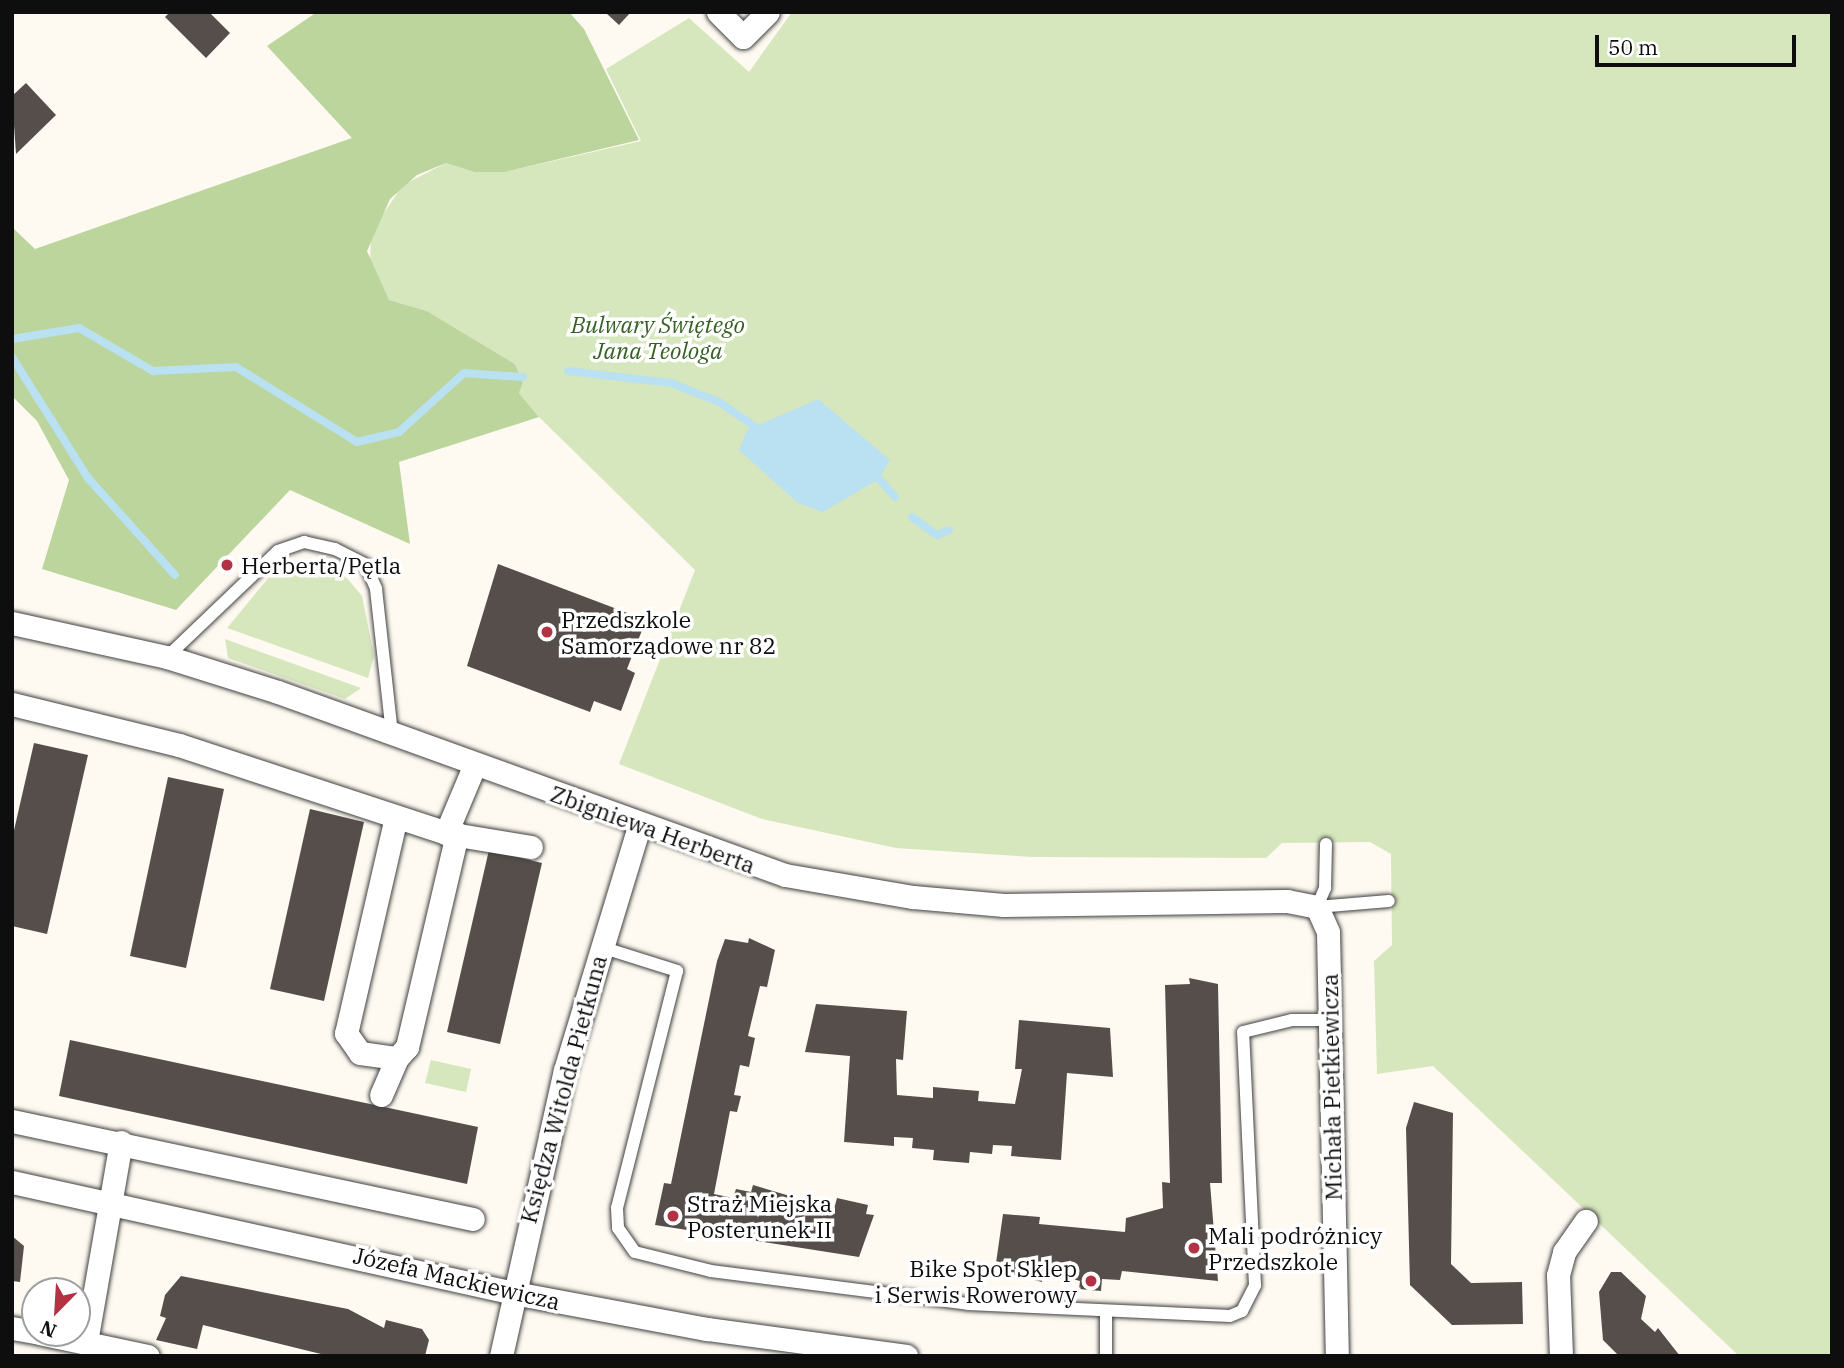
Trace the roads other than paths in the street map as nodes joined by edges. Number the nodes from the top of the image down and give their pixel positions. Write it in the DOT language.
graph roads {
  1 [pos="718,12"];
  2 [pos="768,12"];
  3 [pos="12,624"];
  4 [pos="167,657"];
  5 [pos="12,704"];
  6 [pos="392,734"];
  7 [pos="475,764"];
  8 [pos="396,817"];
  9 [pos="639,827"];
  10 [pos="452,833"];
  11 [pos="1326,844"];
  12 [pos="531,847"];
  13 [pos="1389,901"];
  14 [pos="1317,907"];
  15 [pos="601,947"];
  16 [pos="1329,1020"];
  17 [pos="397,1058"];
  18 [pos="381,1095"];
  19 [pos="12,1121"];
  20 [pos="121,1142"];
  21 [pos="12,1182"];
  22 [pos="110,1199"];
  23 [pos="473,1219"];
  24 [pos="1586,1221"];
  25 [pos="514,1293"];
  26 [pos="91,1312"];
  27 [pos="1106,1312"];
  28 [pos="91,1343"];
  29 [pos="148,1356"];
  30 [pos="501,1356"];
  31 [pos="906,1356"];
  32 [pos="1107,1356"];
  33 [pos="1338,1356"];
  34 [pos="1561,1356"];
  1 -- 2 [label="street"];
  3 -- 4 [label="street, Zbigniewa Herberta"];
  4 -- 6 [label="street, Zbigniewa Herberta"];
  4 -- 6 [label="lane"];
  5 -- 8 [label="street"];
  6 -- 7 [label="street, Zbigniewa Herberta"];
  7 -- 9 [label="street, Zbigniewa Herberta"];
  7 -- 10 [label="street"];
  8 -- 10 [label="street"];
  8 -- 17 [label="street"];
  9 -- 14 [label="street, Zbigniewa Herberta"];
  9 -- 15 [label="street, Księdza Witolda Pietkuna"];
  10 -- 12 [label="street"];
  10 -- 17 [label="street"];
  11 -- 14 [label="lane"];
  13 -- 14 [label="lane"];
  14 -- 16 [label="street, Michała Pietkiewicza"];
  15 -- 25 [label="street, Księdza Witolda Pietkuna"];
  15 -- 27 [label="lane"];
  16 -- 27 [label="lane"];
  16 -- 33 [label="street, Michała Pietkiewicza"];
  17 -- 18 [label="street"];
  19 -- 20 [label="street"];
  20 -- 22 [label="street"];
  20 -- 23 [label="street"];
  21 -- 22 [label="street, Józefa Mackiewicza"];
  22 -- 25 [label="street, Józefa Mackiewicza"];
  22 -- 26 [label="street"];
  24 -- 34 [label="street"];
  25 -- 30 [label="street, Księdza Witolda Pietkuna"];
  25 -- 31 [label="street, Józefa Mackiewicza"];
  27 -- 32 [label="lane"];
  28 -- 29 [label="street"];
}
